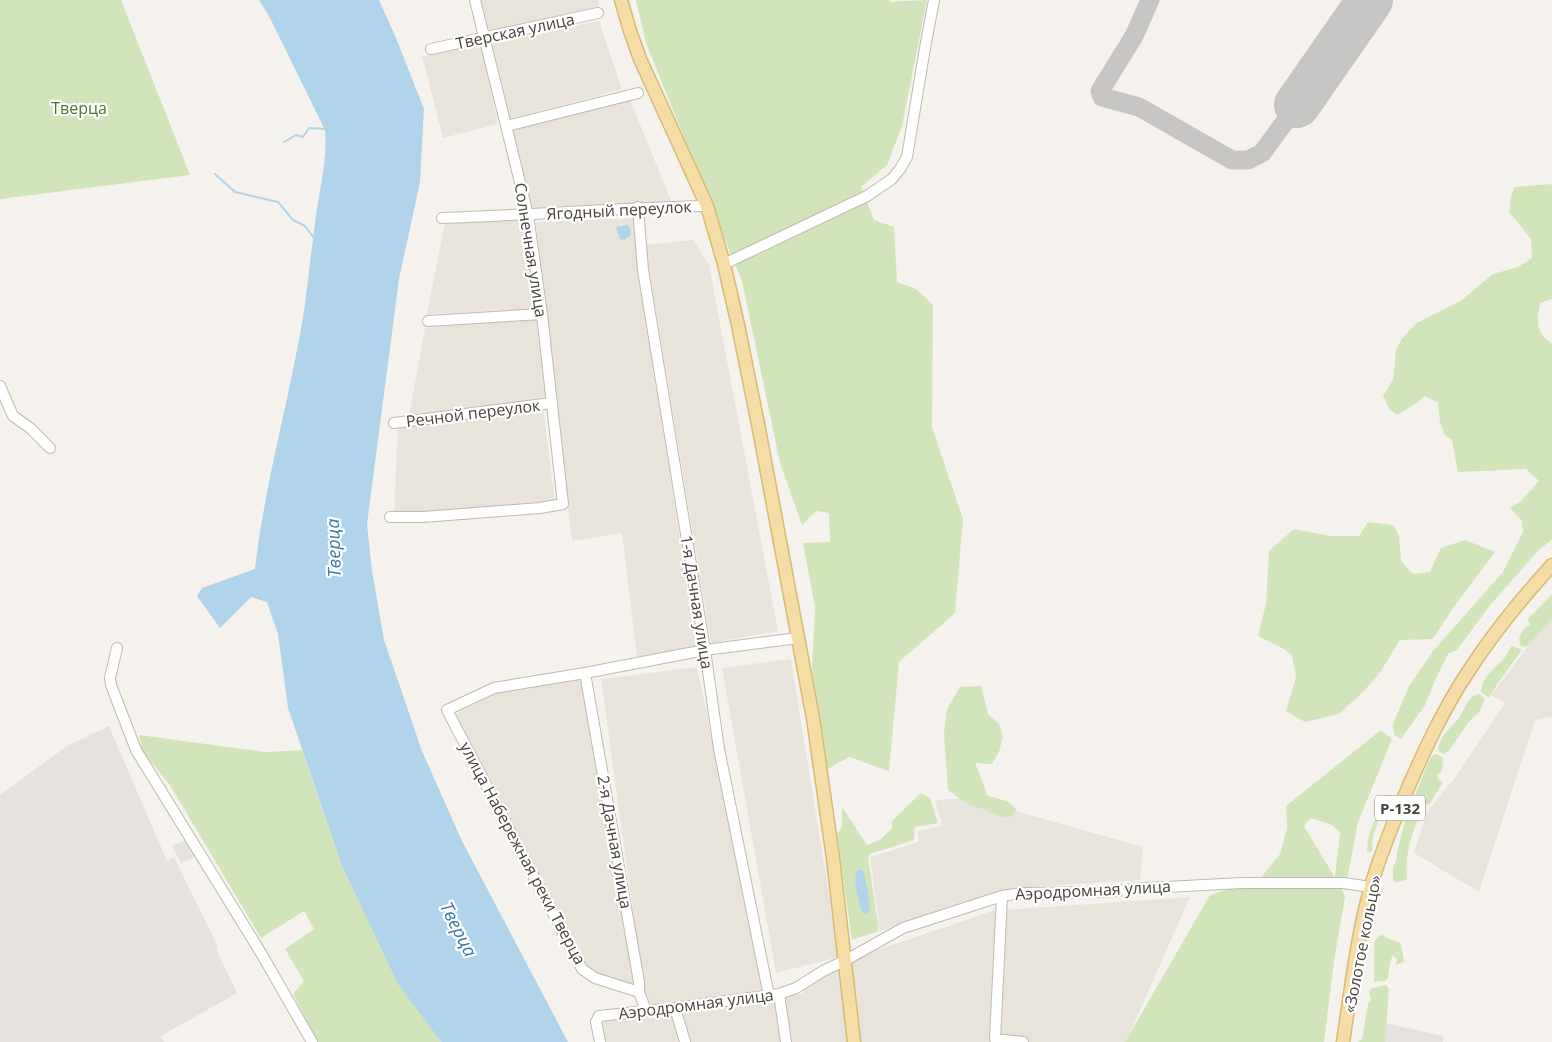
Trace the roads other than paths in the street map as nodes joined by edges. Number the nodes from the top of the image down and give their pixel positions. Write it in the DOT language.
graph roads {
  1 [pos="475,0"];
  2 [pos="621,0"];
  3 [pos="934,0"];
  4 [pos="598,13"];
  5 [pos="484,38"];
  6 [pos="432,49"];
  7 [pos="638,93"];
  8 [pos="507,126"];
  9 [pos="707,206"];
  10 [pos="638,207"];
  11 [pos="528,215"];
  12 [pos="442,218"];
  13 [pos="724,264"];
  14 [pos="542,314"];
  15 [pos="428,321"];
  16 [pos="0,386"];
  17 [pos="552,403"];
  18 [pos="394,423"];
  19 [pos="50,448"];
  20 [pos="390,517"];
  21 [pos="1552,565"];
  22 [pos="798,638"];
  23 [pos="117,648"];
  24 [pos="705,650"];
  25 [pos="585,673"];
  26 [pos="1371,887"];
  27 [pos="1002,896"];
  28 [pos="846,960"];
  29 [pos="639,992"];
  30 [pos="774,995"];
  31 [pos="675,1008"];
  32 [pos="646,1011"];
  33 [pos="312,1042"];
  34 [pos="600,1042"];
  35 [pos="685,1042"];
  36 [pos="786,1042"];
  37 [pos="854,1042"];
  38 [pos="1023,1042"];
  39 [pos="1343,1042"];
  1 -- 5 [label="street, Солнечная улица"];
  2 -- 9 [label="main road"];
  3 -- 13 [label="street"];
  4 -- 5 [label="street, Тверская улица"];
  5 -- 6 [label="street, Тверская улица"];
  5 -- 8 [label="street, Солнечная улица"];
  7 -- 8 [label="street"];
  8 -- 11 [label="street, Солнечная улица"];
  9 -- 10 [label="street, Ягодный переулок"];
  9 -- 13 [label="main road"];
  10 -- 11 [label="street, Ягодный переулок"];
  10 -- 24 [label="street, 1-я Дачная улица"];
  11 -- 12 [label="street, Ягодный переулок"];
  11 -- 14 [label="street, Солнечная улица"];
  13 -- 22 [label="main road"];
  14 -- 15 [label="street"];
  14 -- 17 [label="street, Солнечная улица"];
  16 -- 19 [label="street"];
  17 -- 18 [label="street, Речной переулок"];
  17 -- 20 [label="street, Солнечная улица"];
  21 -- 26 [label="main road, «Золотое кольцо» / Р-132"];
  22 -- 24 [label="street"];
  22 -- 28 [label="main road"];
  23 -- 33 [label="street"];
  24 -- 25 [label="street"];
  24 -- 30 [label="street, 1-я Дачная улица"];
  25 -- 29 [label="street, 2-я Дачная улица"];
  25 -- 29 [label="street, улица Набережная реки Тверца"];
  26 -- 27 [label="street, Аэродромная улица"];
  26 -- 39 [label="main road, «Золотое кольцо» / Р-132"];
  27 -- 28 [label="street, Аэродромная улица"];
  27 -- 38 [label="street"];
  28 -- 30 [label="street, Аэродромная улица"];
  28 -- 37 [label="main road"];
  29 -- 32 [label="street, 2-я Дачная улица"];
  30 -- 31 [label="street, Аэродромная улица"];
  30 -- 36 [label="street, 1-я Дачная улица"];
  31 -- 32 [label="street, Аэродромная улица"];
  31 -- 35 [label="street"];
  32 -- 34 [label="street, Аэродромная улица"];
}
